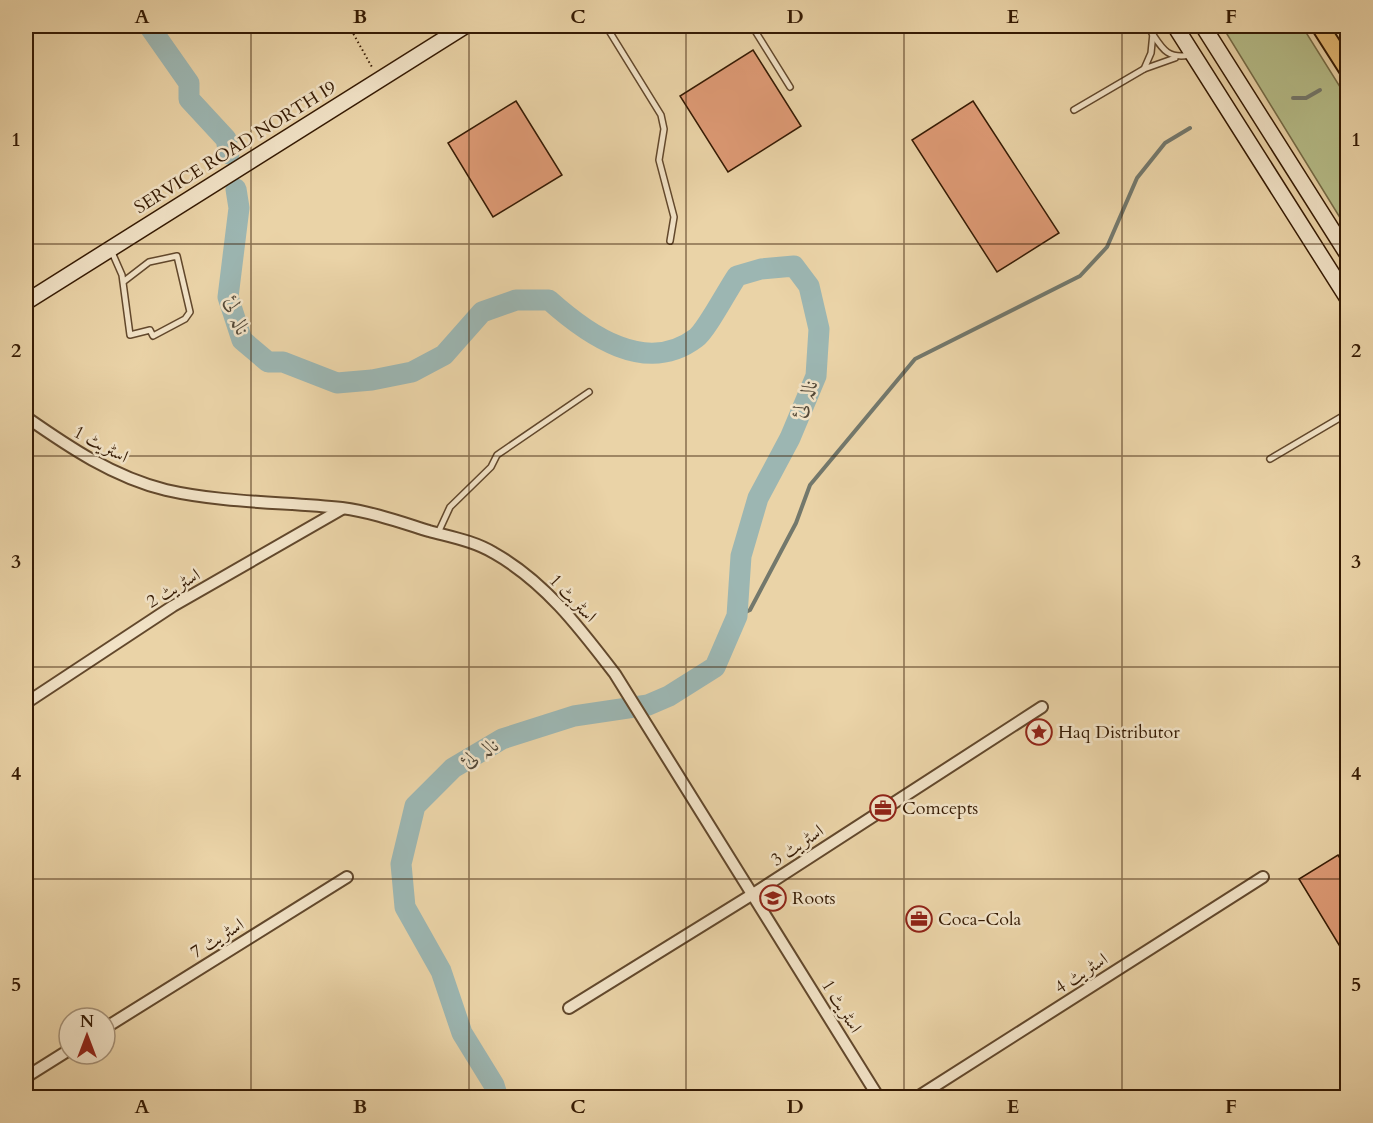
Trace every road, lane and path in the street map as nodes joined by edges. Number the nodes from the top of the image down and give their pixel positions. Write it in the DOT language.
graph roads {
  1 [pos="349,26"];
  2 [pos="465,26"];
  3 [pos="606,26"];
  4 [pos="752,26"];
  5 [pos="1147,26"];
  6 [pos="1175,26"];
  7 [pos="1203,26"];
  8 [pos="1320,26"];
  9 [pos="1153,33"];
  10 [pos="1193,54"];
  11 [pos="1175,58"];
  12 [pos="1144,69"];
  13 [pos="1347,70"];
  14 [pos="378,80"];
  15 [pos="790,87"];
  16 [pos="1074,110"];
  17 [pos="670,241"];
  18 [pos="111,249"];
  19 [pos="1347,255"];
  20 [pos="123,282"];
  21 [pos="1347,299"];
  22 [pos="26,302"];
  23 [pos="589,392"];
  24 [pos="1347,413"];
  25 [pos="26,417"];
  26 [pos="1270,459"];
  27 [pos="342,508"];
  28 [pos="438,533"];
  29 [pos="26,703"];
  30 [pos="1042,706"];
  31 [pos="347,877"];
  32 [pos="1263,877"];
  33 [pos="753,894"];
  34 [pos="569,1008"];
  35 [pos="117,1021"];
  36 [pos="57,1058"];
  37 [pos="26,1077"];
  38 [pos="879,1098"];
  39 [pos="916,1098"];
  1 -- 14 [label="path"];
  2 -- 14 [label="main road, SERVICE ROAD NORTH I9"];
  3 -- 17 [label="lane"];
  4 -- 15 [label="lane"];
  5 -- 9 [label="lane"];
  6 -- 10 [label="main road"];
  7 -- 19 [label="main road"];
  8 -- 13 [label="main road"];
  9 -- 11 [label="lane"];
  9 -- 12 [label="lane"];
  10 -- 11 [label="lane"];
  10 -- 21 [label="main road"];
  11 -- 12 [label="lane"];
  12 -- 16 [label="lane"];
  14 -- 18 [label="main road, SERVICE ROAD NORTH I9"];
  18 -- 20 [label="lane"];
  18 -- 22 [label="main road, SERVICE ROAD NORTH I9"];
  20 -- 20 [label="lane"];
  23 -- 28 [label="lane"];
  24 -- 26 [label="lane"];
  25 -- 27 [label="street, اسٹریٹ 1"];
  27 -- 28 [label="street, اسٹریٹ 1"];
  27 -- 29 [label="street, اسٹریٹ 2"];
  28 -- 33 [label="street, اسٹریٹ 1"];
  30 -- 33 [label="street, اسٹریٹ 3"];
  31 -- 35 [label="street, اسٹریٹ 7"];
  32 -- 39 [label="street, اسٹریٹ 4"];
  33 -- 34 [label="street, اسٹریٹ 3"];
  33 -- 38 [label="street, اسٹریٹ 1"];
  36 -- 37 [label="street"];
}
